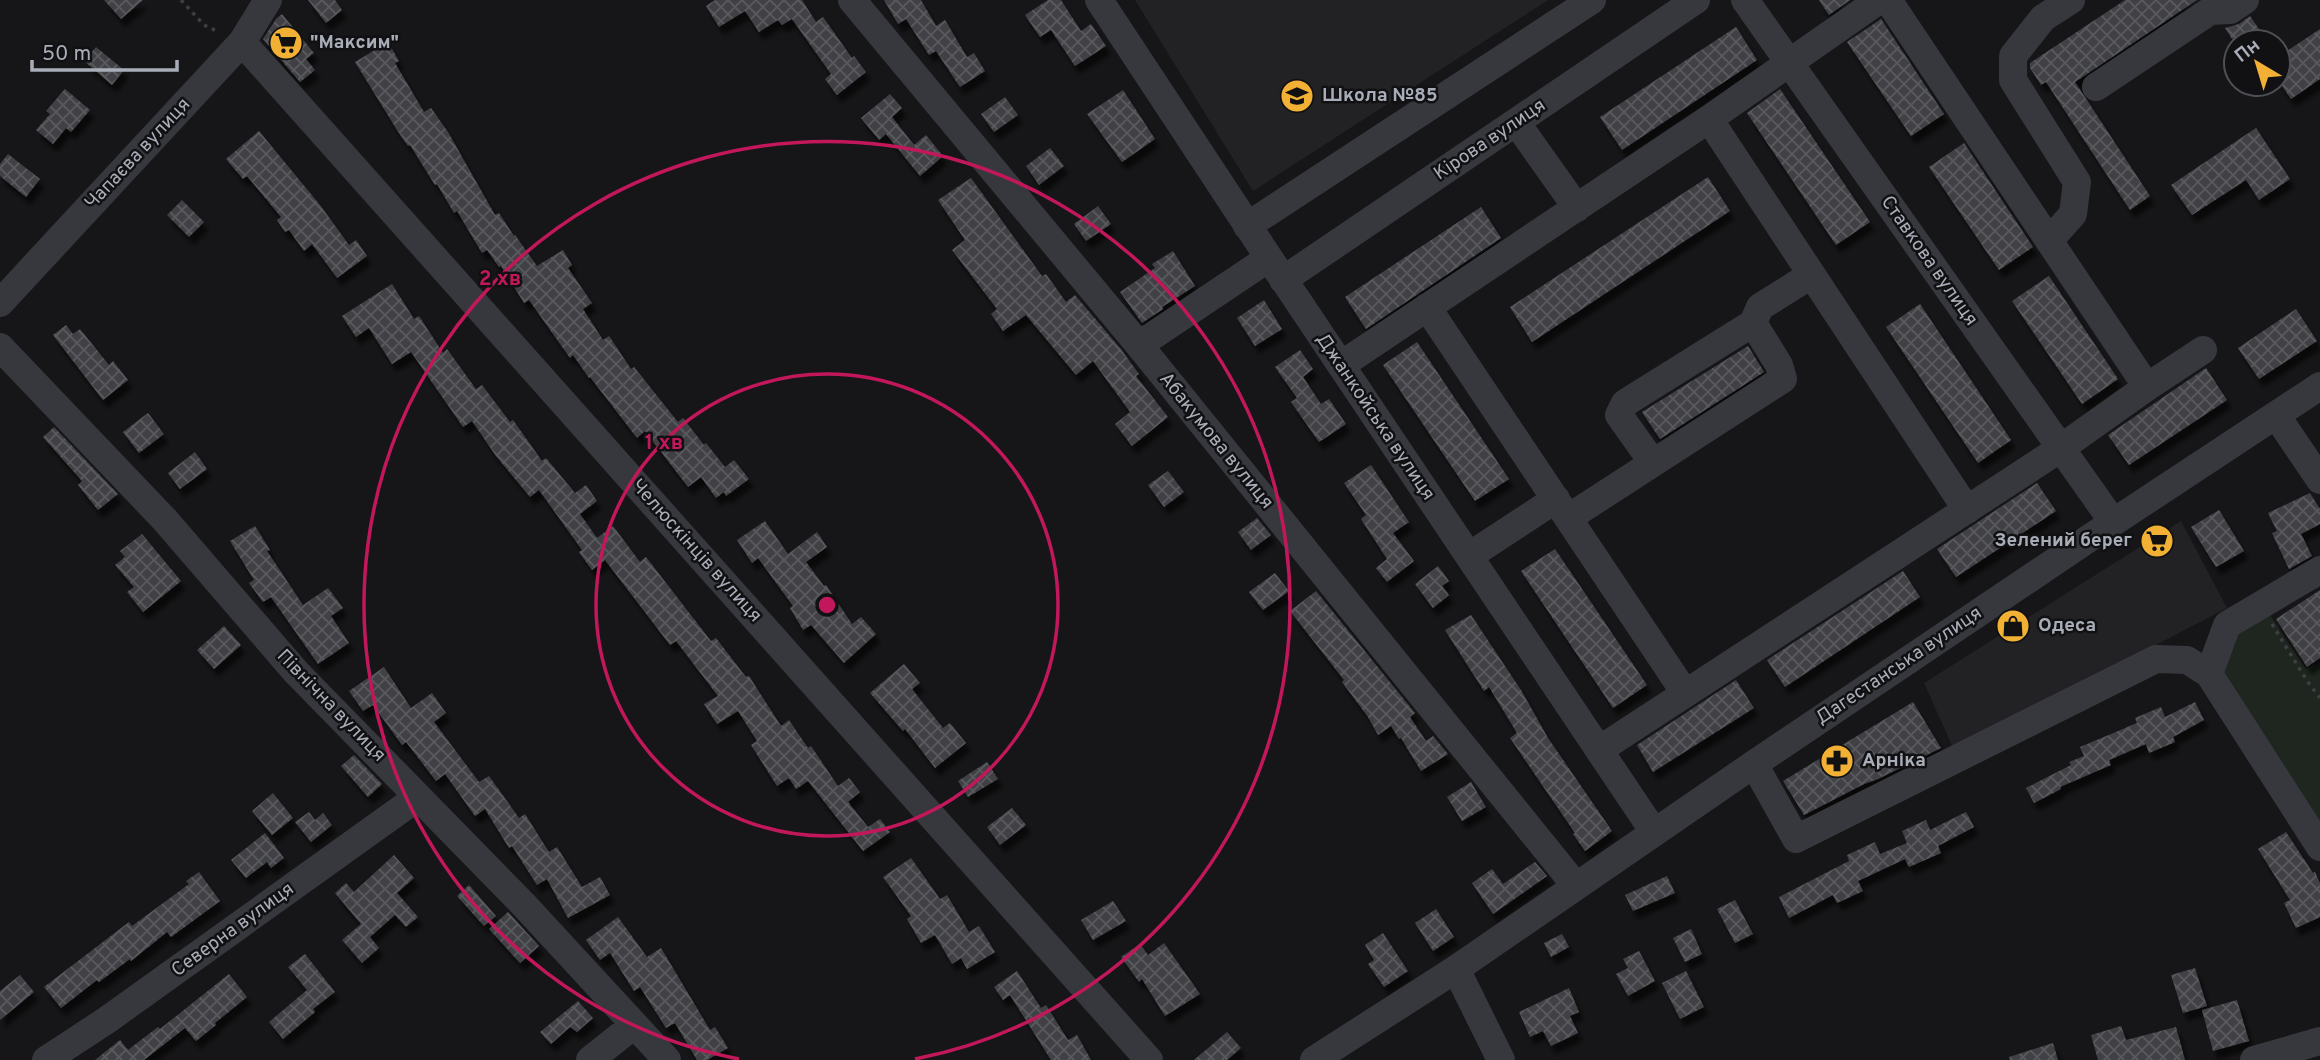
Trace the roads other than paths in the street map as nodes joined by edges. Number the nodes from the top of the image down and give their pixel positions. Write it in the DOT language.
graph roads {
  1 [pos="268,0"];
  2 [pos="852,0"];
  3 [pos="1099,0"];
  4 [pos="1592,0"];
  5 [pos="1696,0"];
  6 [pos="1745,0"];
  7 [pos="1879,0"];
  8 [pos="1888,0"];
  9 [pos="2071,0"];
  10 [pos="2245,0"];
  11 [pos="242,42"];
  12 [pos="1789,63"];
  13 [pos="2096,87"];
  14 [pos="1709,120"];
  15 [pos="1516,122"];
  16 [pos="1577,208"];
  17 [pos="1247,226"];
  18 [pos="2049,241"];
  19 [pos="1276,269"];
  20 [pos="1811,275"];
  21 [pos="0,303"];
  22 [pos="1427,307"];
  23 [pos="1753,323"];
  24 [pos="1139,345"];
  25 [pos="0,347"];
  26 [pos="2203,350"];
  27 [pos="1341,366"];
  28 [pos="2320,386"];
  29 [pos="2147,387"];
  30 [pos="2276,415"];
  31 [pos="2061,448"];
  32 [pos="1653,463"];
  33 [pos="2320,480"];
  34 [pos="1562,509"];
  35 [pos="1966,510"];
  36 [pos="2113,522"];
  37 [pos="1469,556"];
  38 [pos="2320,570"];
  39 [pos="2209,674"];
  40 [pos="1685,693"];
  41 [pos="1599,750"];
  42 [pos="1754,764"];
  43 [pos="418,797"];
  44 [pos="1654,832"];
  45 [pos="2320,847"];
  46 [pos="1576,886"];
  47 [pos="1456,969"];
  48 [pos="635,1025"];
  49 [pos="2320,1041"];
  50 [pos="46,1060"];
  51 [pos="590,1060"];
  52 [pos="667,1060"];
  53 [pos="1149,1060"];
  54 [pos="1314,1060"];
  55 [pos="1501,1060"];
  56 [pos="2254,1060"];
  1 -- 11 [label="street, Чапаєва вулиця"];
  2 -- 24 [label="street, Абакумова вулиця"];
  3 -- 17 [label="street, Джанкойська вулиця"];
  4 -- 17 [label="street"];
  5 -- 15 [label="street, Кірова вулиця"];
  6 -- 12 [label="street, Ставкова вулиця"];
  7 -- 12 [label="street"];
  8 -- 18 [label="street"];
  9 -- 18 [label="street"];
  10 -- 13 [label="street"];
  11 -- 21 [label="street, Чапаєва вулиця"];
  11 -- 53 [label="street, Челюскінців вулиця"];
  12 -- 14 [label="street"];
  12 -- 31 [label="street, Ставкова вулиця"];
  14 -- 16 [label="street"];
  14 -- 20 [label="street"];
  15 -- 16 [label="street"];
  15 -- 19 [label="street, Кірова вулиця"];
  16 -- 22 [label="street"];
  17 -- 19 [label="street, Джанкойська вулиця"];
  18 -- 29 [label="street"];
  19 -- 24 [label="street, Кірова вулиця"];
  19 -- 27 [label="street, Джанкойська вулиця"];
  20 -- 23 [label="street"];
  20 -- 35 [label="street"];
  22 -- 27 [label="street"];
  22 -- 34 [label="street"];
  23 -- 32 [label="street"];
  23 -- 32 [label="street"];
  24 -- 46 [label="street, Абакумова вулиця"];
  25 -- 43 [label="street, Північна вулиця"];
  26 -- 29 [label="street"];
  27 -- 37 [label="street, Джанкойська вулиця"];
  28 -- 30 [label="street, Дагестанська вулиця"];
  29 -- 31 [label="street"];
  30 -- 33 [label="street"];
  30 -- 36 [label="street, Дагестанська вулиця"];
  31 -- 35 [label="street"];
  31 -- 36 [label="street, Ставкова вулиця"];
  32 -- 34 [label="street"];
  34 -- 37 [label="street"];
  34 -- 40 [label="street"];
  35 -- 40 [label="street"];
  36 -- 42 [label="street, Дагестанська вулиця"];
  37 -- 41 [label="street, Джанкойська вулиця"];
  38 -- 39 [label="street"];
  39 -- 42 [label="street"];
  39 -- 45 [label="street"];
  40 -- 41 [label="street"];
  41 -- 44 [label="street, Джанкойська вулиця"];
  42 -- 44 [label="street, Дагестанська вулиця"];
  43 -- 48 [label="street, Північна вулиця"];
  43 -- 50 [label="street, Северна вулиця"];
  44 -- 46 [label="street, Дагестанська вулиця"];
  46 -- 47 [label="street, Дагестанська вулиця"];
  47 -- 54 [label="street, Дагестанська вулиця"];
  47 -- 55 [label="street"];
  48 -- 51 [label="street"];
  48 -- 52 [label="street, Північна вулиця"];
  49 -- 56 [label="street"];
}
